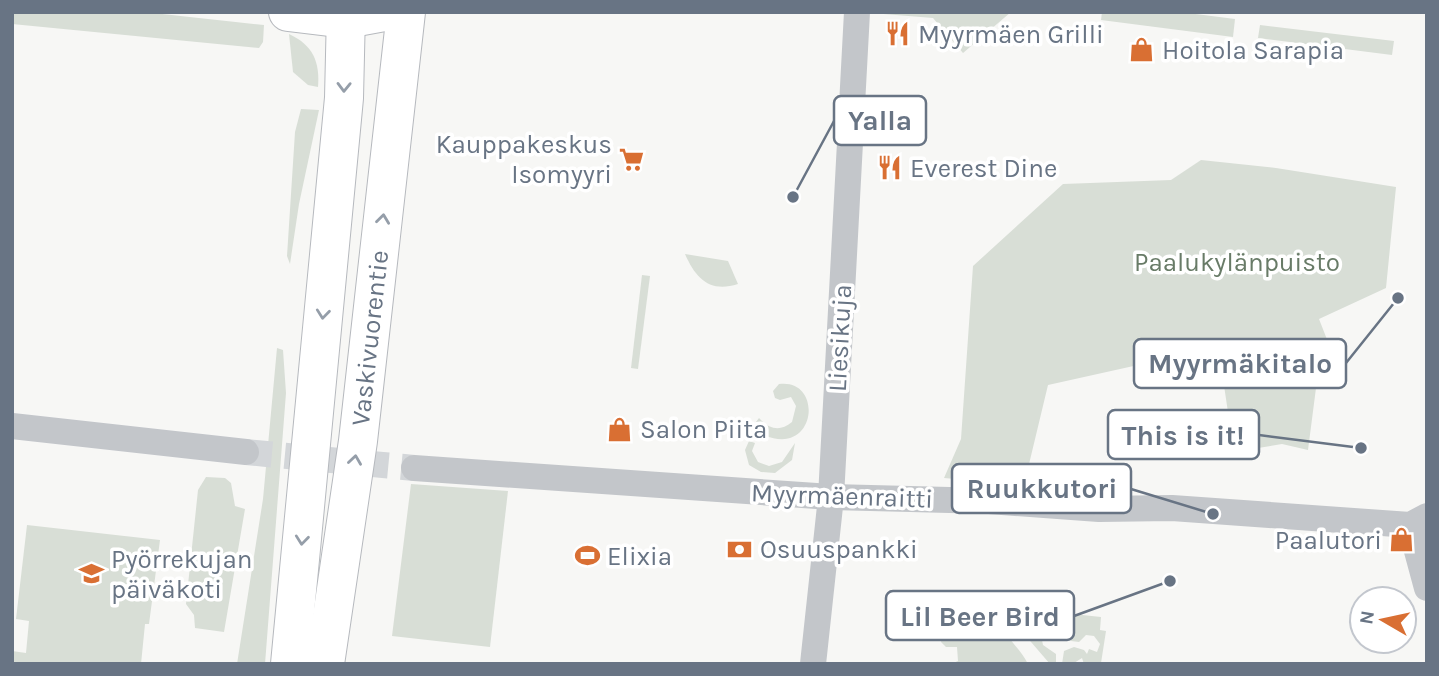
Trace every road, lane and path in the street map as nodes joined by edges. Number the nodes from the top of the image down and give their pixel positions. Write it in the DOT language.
graph roads {
  1 [pos="288,12"];
  2 [pos="384,12"];
  3 [pos="406,12"];
  4 [pos="857,12"];
  5 [pos="346,16"];
  6 [pos="12,426"];
  7 [pos="246,452"];
  8 [pos="414,468"];
  9 [pos="831,498"];
  10 [pos="1418,520"];
  11 [pos="1427,588"];
  12 [pos="290,664"];
  13 [pos="325,664"];
  14 [pos="813,664"];
  1 -- 5 [label="main road"];
  2 -- 5 [label="main road"];
  13 -- 3 [label="main road, Vaskivuorentie, one-way"];
  4 -- 9 [label="street, Liesikuja"];
  5 -- 12 [label="main road, Vaskivuorentie, one-way"];
  6 -- 7 [label="street"];
  8 -- 9 [label="street, Myyrmäenraitti"];
  9 -- 10 [label="street, Myyrmäenraitti"];
  9 -- 14 [label="street, Liesikuja"];
  10 -- 11 [label="street"];
}
